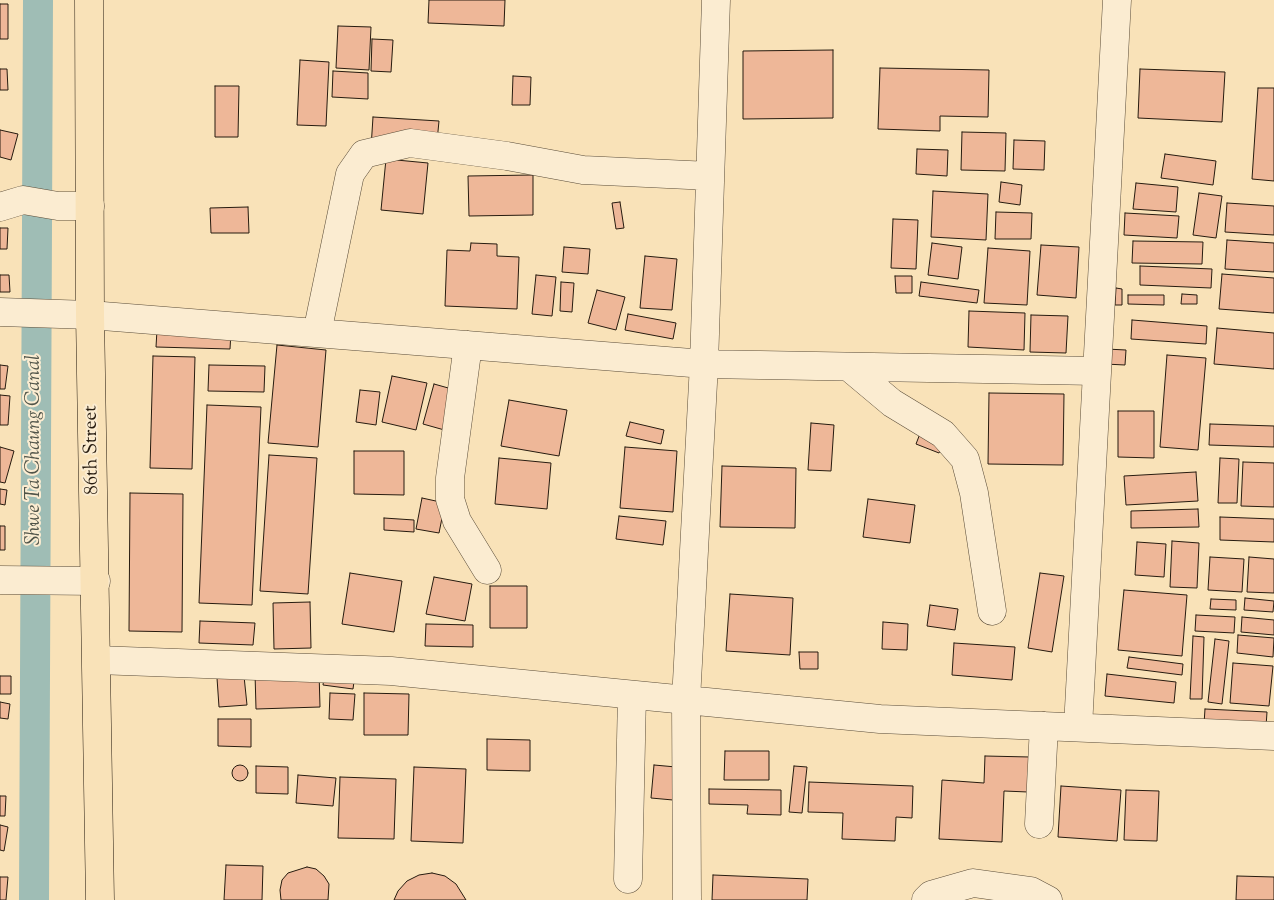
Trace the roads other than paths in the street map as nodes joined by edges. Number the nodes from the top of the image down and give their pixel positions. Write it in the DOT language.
graph roads {
  1 [pos="89,0"];
  2 [pos="716,0"];
  3 [pos="1117,0"];
  4 [pos="710,176"];
  5 [pos="11,203"];
  6 [pos="90,206"];
  7 [pos="9,312"];
  8 [pos="77,314"];
  9 [pos="317,333"];
  10 [pos="468,345"];
  11 [pos="704,364"];
  12 [pos="849,367"];
  13 [pos="1097,371"];
  14 [pos="487,570"];
  15 [pos="10,580"];
  16 [pos="96,581"];
  17 [pos="992,611"];
  18 [pos="97,660"];
  19 [pos="632,695"];
  20 [pos="686,700"];
  21 [pos="1044,726"];
  22 [pos="1078,727"];
  23 [pos="1274,736"];
  24 [pos="1039,824"];
  25 [pos="628,879"];
  26 [pos="100,900"];
  27 [pos="687,900"];
  28 [pos="926,900"];
  29 [pos="1048,900"];
  1 -- 6 [label="main road, 86th Street"];
  2 -- 4 [label="street"];
  3 -- 13 [label="street"];
  4 -- 9 [label="street"];
  4 -- 11 [label="street"];
  5 -- 6 [label="street"];
  6 -- 8 [label="main road, 86th Street"];
  7 -- 8 [label="street"];
  8 -- 9 [label="street"];
  8 -- 16 [label="main road, 86th Street"];
  9 -- 10 [label="street"];
  10 -- 11 [label="street"];
  10 -- 14 [label="street"];
  11 -- 12 [label="street"];
  11 -- 20 [label="street"];
  12 -- 13 [label="street"];
  12 -- 17 [label="street"];
  13 -- 22 [label="street"];
  15 -- 16 [label="street"];
  16 -- 18 [label="main road, 86th Street"];
  18 -- 19 [label="street"];
  18 -- 26 [label="main road, 86th Street"];
  19 -- 20 [label="street"];
  19 -- 25 [label="street"];
  20 -- 21 [label="street"];
  20 -- 27 [label="street"];
  21 -- 22 [label="street"];
  21 -- 24 [label="street"];
  22 -- 23 [label="street"];
  28 -- 29 [label="street"];
}
